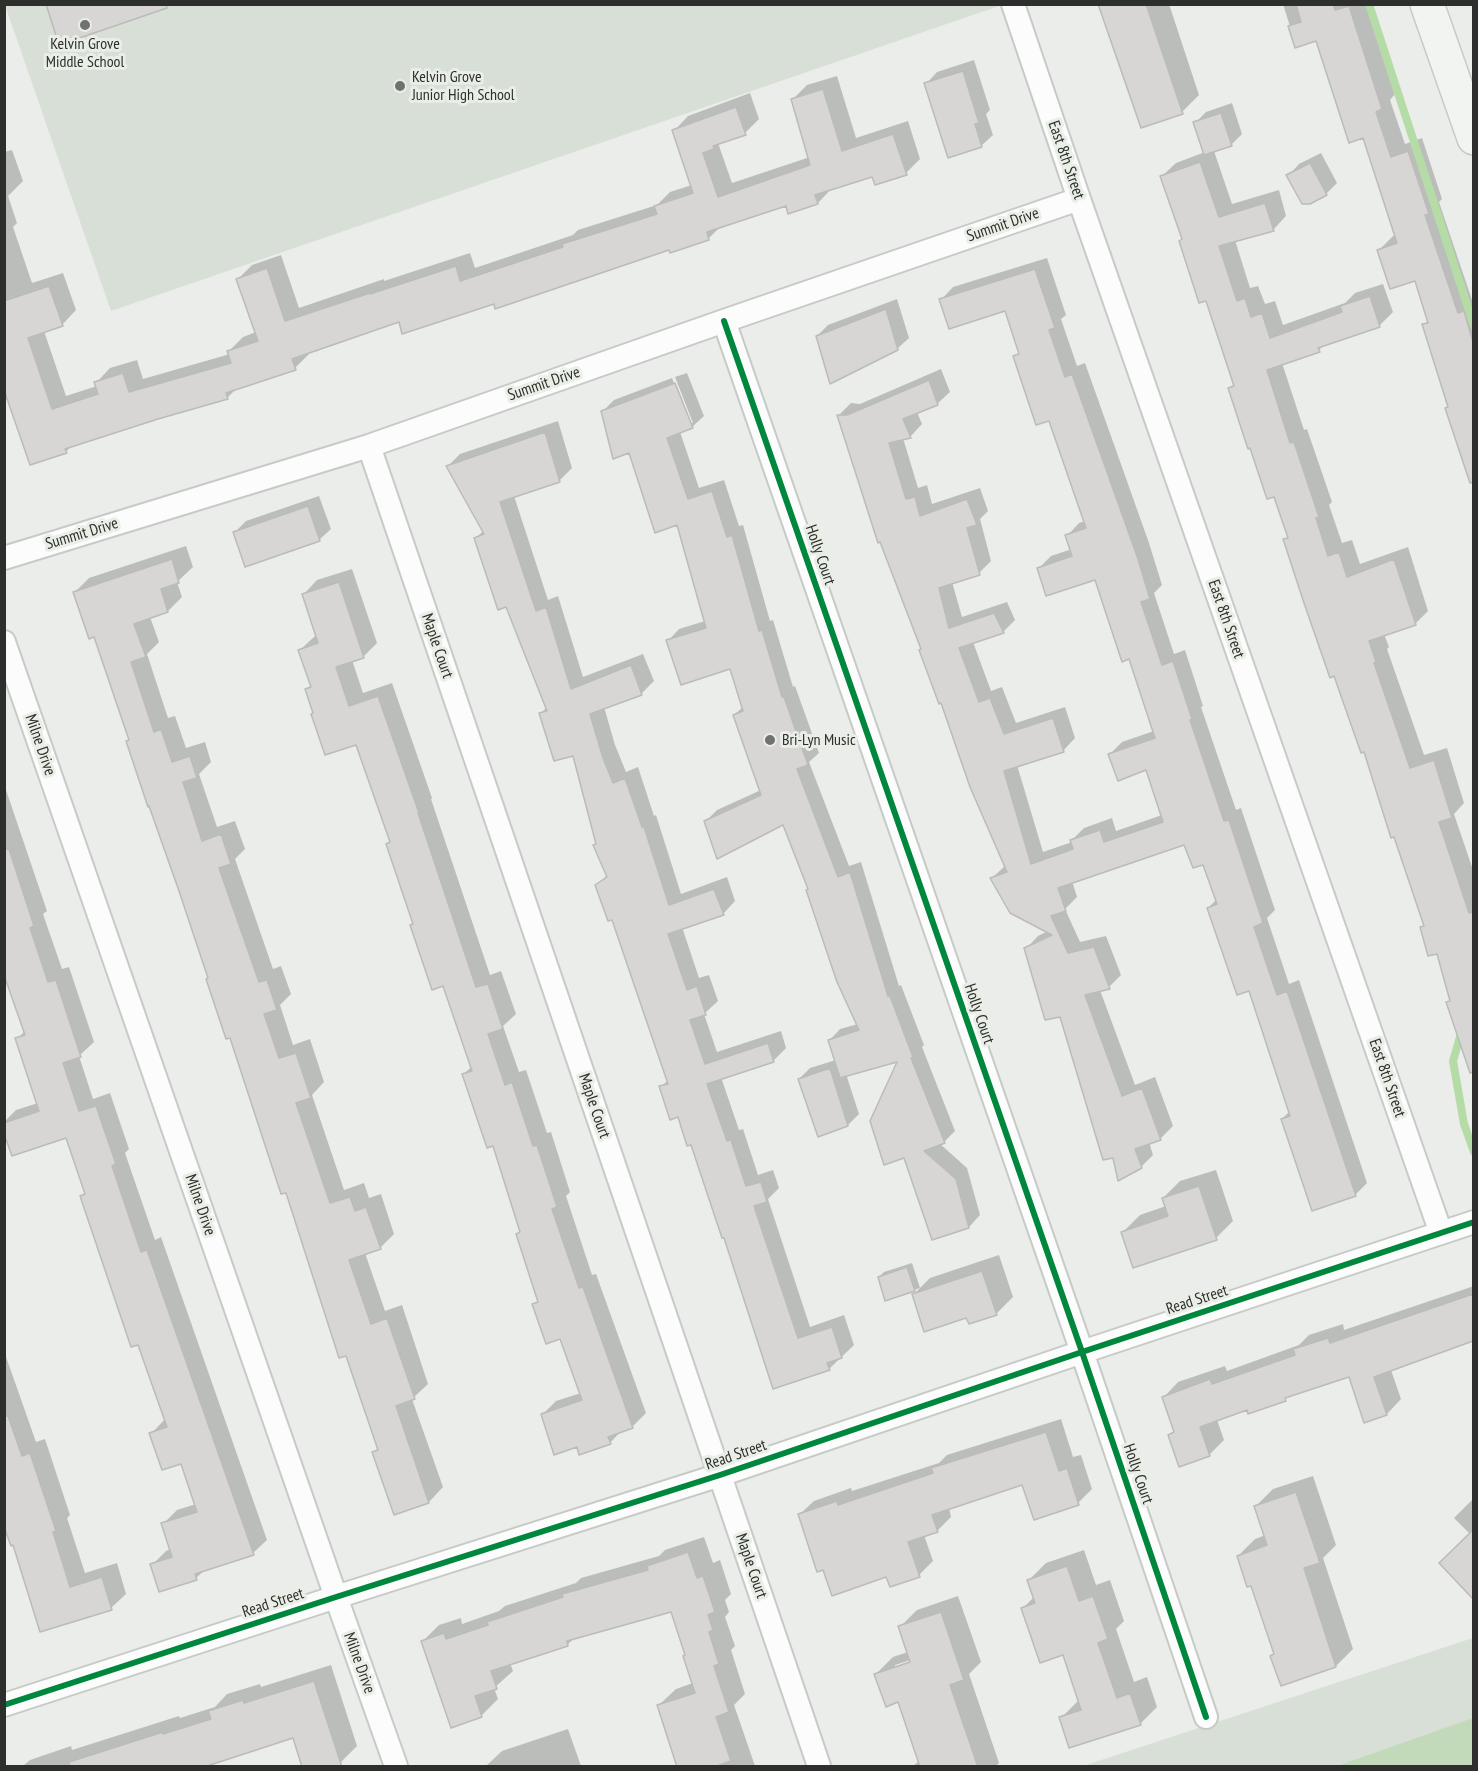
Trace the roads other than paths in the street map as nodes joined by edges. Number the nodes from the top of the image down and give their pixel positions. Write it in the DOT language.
graph roads {
  1 [pos="1013,4"];
  2 [pos="1427,4"];
  3 [pos="1473,138"];
  4 [pos="1079,199"];
  5 [pos="724,321"];
  6 [pos="369,446"];
  7 [pos="4,558"];
  8 [pos="4,642"];
  9 [pos="1473,1222"];
  10 [pos="1441,1233"];
  11 [pos="1082,1352"];
  12 [pos="720,1475"];
  13 [pos="336,1597"];
  14 [pos="4,1705"];
  15 [pos="1206,1717"];
  16 [pos="396,1767"];
  17 [pos="819,1767"];
  1 -- 4 [label="street, East 8th Street"];
  2 -- 3 [label="street"];
  4 -- 5 [label="street, Summit Drive"];
  4 -- 10 [label="street, East 8th Street"];
  5 -- 6 [label="street, Summit Drive"];
  5 -- 11 [label="street, Holly Court"];
  6 -- 7 [label="street, Summit Drive"];
  6 -- 12 [label="street, Maple Court"];
  8 -- 13 [label="street, Milne Drive"];
  9 -- 10 [label="street, Read Street"];
  10 -- 11 [label="street, Read Street"];
  11 -- 12 [label="street, Read Street"];
  11 -- 15 [label="street, Holly Court"];
  12 -- 13 [label="street, Read Street"];
  12 -- 17 [label="street, Maple Court"];
  13 -- 14 [label="street, Read Street"];
  13 -- 16 [label="street, Milne Drive"];
}
